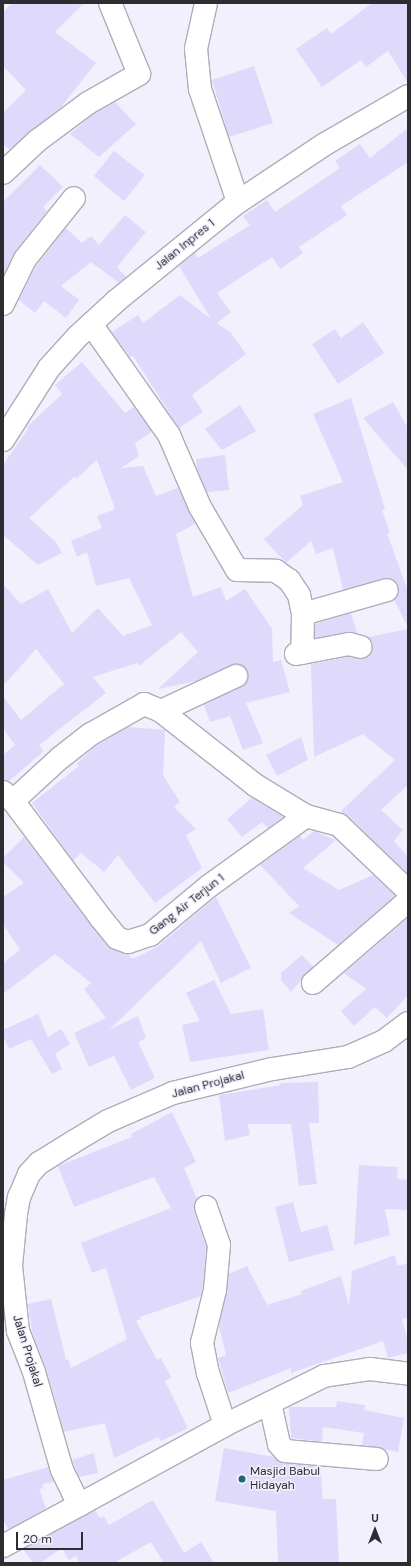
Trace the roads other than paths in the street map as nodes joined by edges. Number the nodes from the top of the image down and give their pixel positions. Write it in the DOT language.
graph roads {
  1 [pos="110,3"];
  2 [pos="206,3"];
  3 [pos="408,96"];
  4 [pos="3,172"];
  5 [pos="74,198"];
  6 [pos="238,202"];
  7 [pos="3,304"];
  8 [pos="91,324"];
  9 [pos="5,430"];
  10 [pos="387,590"];
  11 [pos="303,614"];
  12 [pos="361,647"];
  13 [pos="236,676"];
  14 [pos="161,711"];
  15 [pos="8,797"];
  16 [pos="306,816"];
  17 [pos="408,891"];
  18 [pos="408,901"];
  19 [pos="313,983"];
  20 [pos="408,1023"];
  21 [pos="206,1207"];
  22 [pos="408,1374"];
  23 [pos="270,1403"];
  24 [pos="225,1425"];
  25 [pos="377,1459"];
  26 [pos="79,1505"];
  27 [pos="3,1546"];
  1 -- 4 [label="street"];
  2 -- 6 [label="street"];
  3 -- 6 [label="street, Jalan Inpres 1"];
  5 -- 7 [label="street"];
  6 -- 8 [label="street, Jalan Inpres 1"];
  8 -- 9 [label="street, Jalan Inpres 1"];
  8 -- 11 [label="street"];
  10 -- 11 [label="street"];
  11 -- 12 [label="street"];
  13 -- 14 [label="street"];
  14 -- 15 [label="street"];
  14 -- 16 [label="street"];
  15 -- 16 [label="street, Gang Air Terjun 1"];
  16 -- 17 [label="street"];
  18 -- 19 [label="street"];
  20 -- 26 [label="street, Jalan Projakal"];
  21 -- 24 [label="street"];
  22 -- 23 [label="street"];
  23 -- 24 [label="street"];
  23 -- 25 [label="street"];
  24 -- 26 [label="street"];
  26 -- 27 [label="street"];
}
